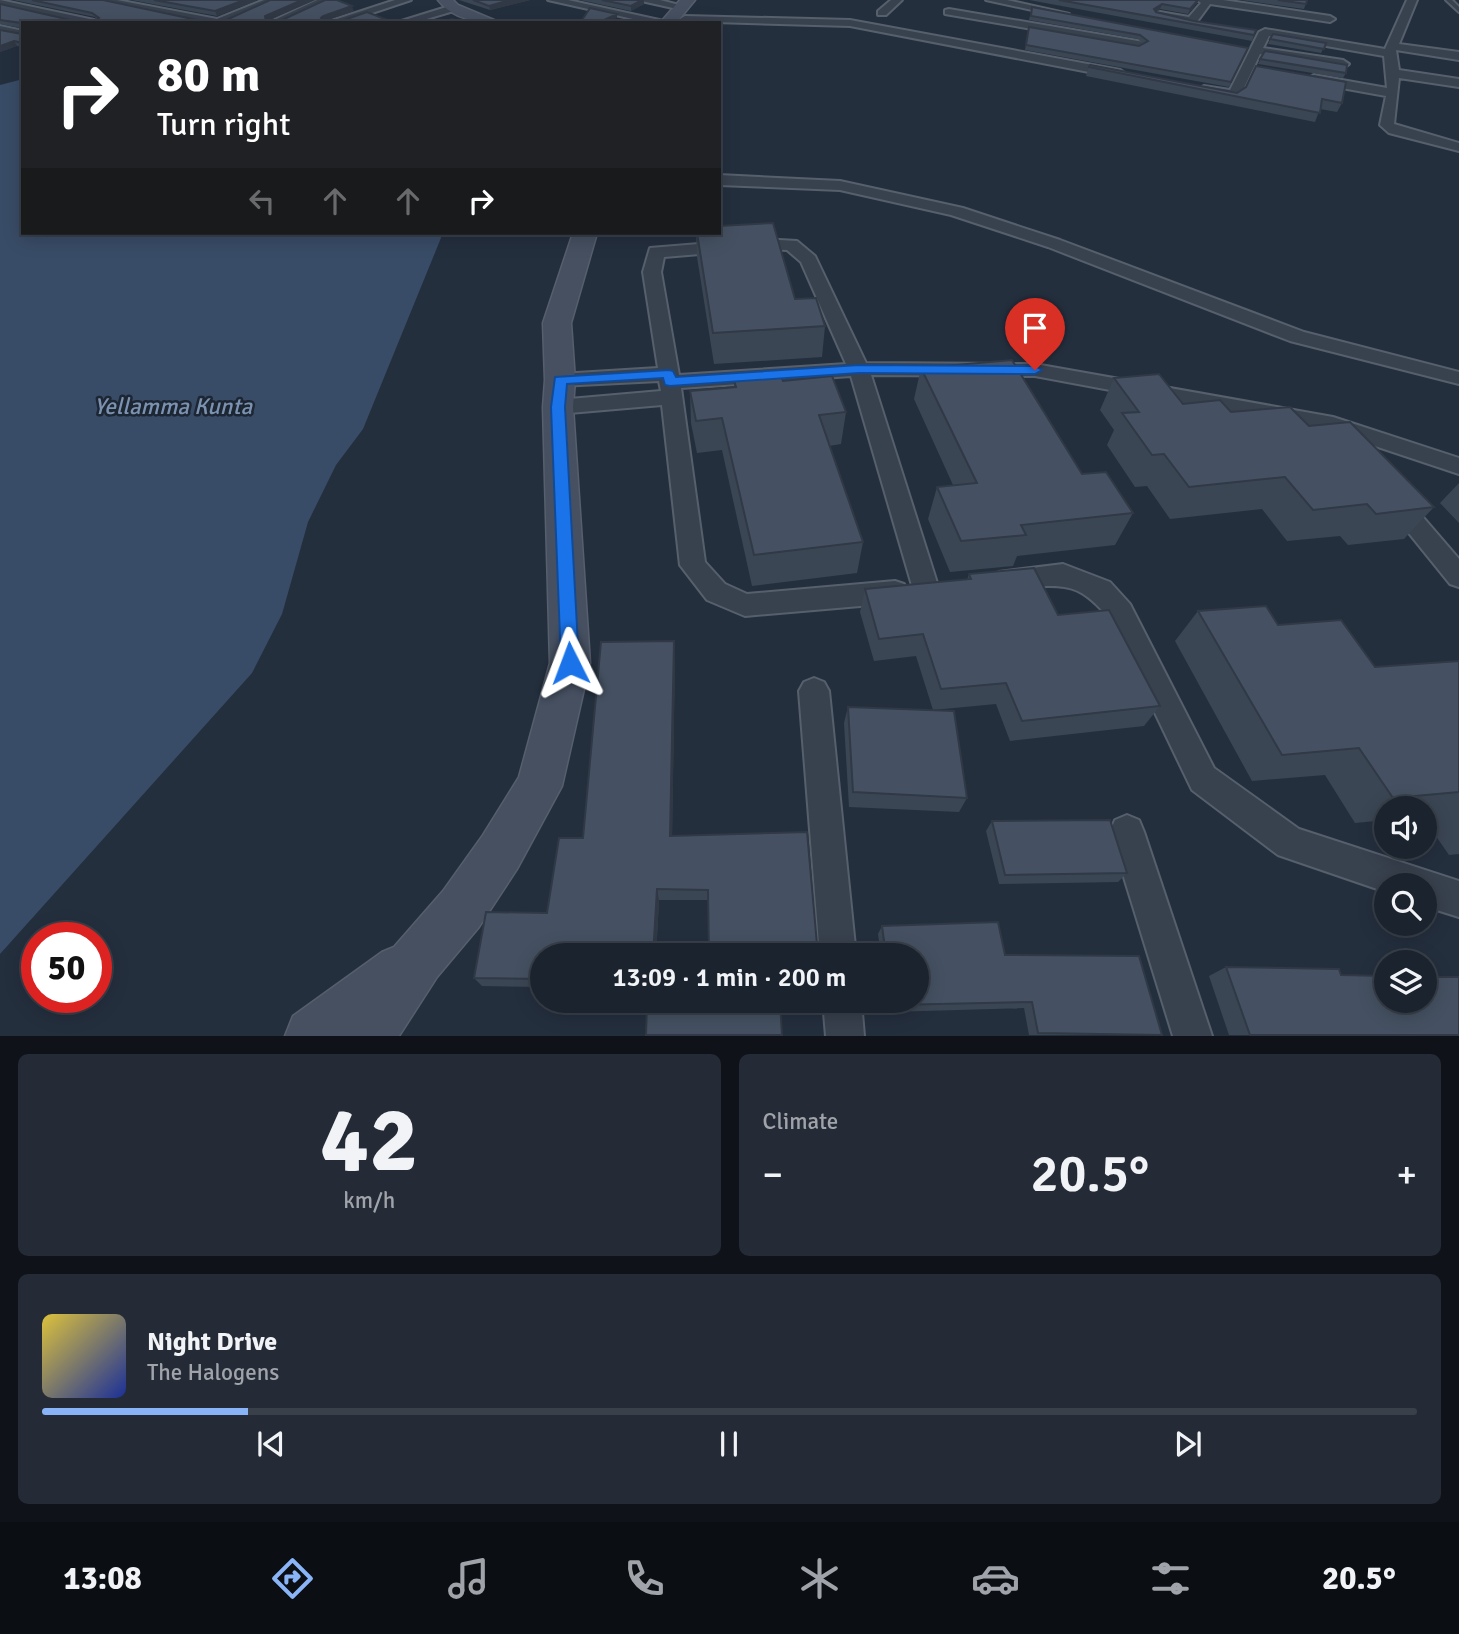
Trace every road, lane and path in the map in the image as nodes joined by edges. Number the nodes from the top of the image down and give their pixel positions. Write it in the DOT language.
graph roads {
  1 [pos="101,0"];
  2 [pos="273,0"];
  3 [pos="326,0"];
  4 [pos="374,0"];
  5 [pos="406,0"];
  6 [pos="552,0"];
  7 [pos="642,0"];
  8 [pos="700,0"];
  9 [pos="897,0"];
  10 [pos="968,0"];
  11 [pos="991,0"];
  12 [pos="1202,0"];
  13 [pos="1208,0"];
  14 [pos="1412,0"];
  15 [pos="1449,0"];
  16 [pos="0,3"];
  17 [pos="358,6"];
  18 [pos="1276,6"];
  19 [pos="451,10"];
  20 [pos="1459,10"];
  21 [pos="685,12"];
  22 [pos="882,13"];
  23 [pos="1153,14"];
  24 [pos="895,15"];
  25 [pos="1071,15"];
  26 [pos="946,18"];
  27 [pos="1330,19"];
  28 [pos="85,21"];
  29 [pos="213,21"];
  30 [pos="220,21"];
  31 [pos="278,21"];
  32 [pos="337,21"];
  33 [pos="408,21"];
  34 [pos="487,21"];
  35 [pos="658,21"];
  36 [pos="850,23"];
  37 [pos="0,29"];
  38 [pos="973,29"];
  39 [pos="1259,31"];
  40 [pos="21,34"];
  41 [pos="1245,47"];
  42 [pos="1258,50"];
  43 [pos="1390,50"];
  44 [pos="1181,52"];
  45 [pos="1459,56"];
  46 [pos="1343,64"];
  47 [pos="1247,68"];
  48 [pos="1393,73"];
  49 [pos="1138,77"];
  50 [pos="1227,77"];
  51 [pos="1300,77"];
  52 [pos="1459,83"];
  53 [pos="1193,88"];
  54 [pos="1393,93"];
  55 [pos="1459,146"];
  56 [pos="721,180"];
  57 [pos="583,235"];
  58 [pos="859,369"];
  59 [pos="1459,378"];
  60 [pos="670,384"];
  61 [pos="559,393"];
  62 [pos="1333,424"];
  63 [pos="1359,456"];
  64 [pos="1459,466"];
  65 [pos="1377,478"];
  66 [pos="1459,577"];
  67 [pos="952,586"];
  68 [pos="814,691"];
  69 [pos="1127,832"];
  70 [pos="1379,873"];
  71 [pos="1437,892"];
  72 [pos="1459,899"];
  73 [pos="837,943"];
  74 [pos="418,958"];
  75 [pos="843,1013"];
  76 [pos="313,1035"];
  77 [pos="361,1035"];
  78 [pos="845,1035"];
  79 [pos="1193,1035"];
  1 -- 29 [label="street"];
  2 -- 30 [label="street"];
  3 -- 31 [label="street"];
  4 -- 17 [label="street"];
  5 -- 32 [label="street"];
  6 -- 35 [label="street"];
  7 -- 21 [label="street"];
  8 -- 21 [label="main road"];
  9 -- 22 [label="street"];
  10 -- 26 [label="street"];
  11 -- 25 [label="street"];
  12 -- 13 [label="street"];
  13 -- 18 [label="street"];
  13 -- 23 [label="street"];
  14 -- 43 [label="street"];
  15 -- 20 [label="lane"];
  16 -- 28 [label="street"];
  18 -- 27 [label="street"];
  18 -- 39 [label="street"];
  19 -- 33 [label="street"];
  19 -- 34 [label="main road"];
  21 -- 36 [label="street"];
  22 -- 24 [label="street"];
  22 -- 36 [label="street"];
  26 -- 38 [label="street"];
  26 -- 44 [label="street"];
  36 -- 49 [label="street"];
  37 -- 40 [label="street"];
  39 -- 42 [label="street"];
  39 -- 43 [label="street"];
  41 -- 42 [label="street"];
  42 -- 46 [label="street"];
  42 -- 47 [label="street"];
  43 -- 45 [label="street"];
  43 -- 48 [label="street"];
  47 -- 50 [label="street"];
  47 -- 53 [label="street"];
  48 -- 52 [label="street"];
  48 -- 54 [label="street"];
  51 -- 54 [label="street"];
  54 -- 55 [label="street"];
  56 -- 59 [label="street"];
  57 -- 61 [label="main road"];
  58 -- 60 [label="street"];
  58 -- 60 [label="street"];
  58 -- 62 [label="street"];
  58 -- 67 [label="street"];
  60 -- 61 [label="street"];
  60 -- 67 [label="street"];
  61 -- 74 [label="main road"];
  62 -- 63 [label="street"];
  62 -- 64 [label="street"];
  65 -- 66 [label="street"];
  67 -- 70 [label="street"];
  68 -- 73 [label="street"];
  69 -- 79 [label="street"];
  71 -- 72 [label="street"];
  74 -- 76 [label="main road"];
  74 -- 77 [label="main road"];
  75 -- 78 [label="street"];
}
